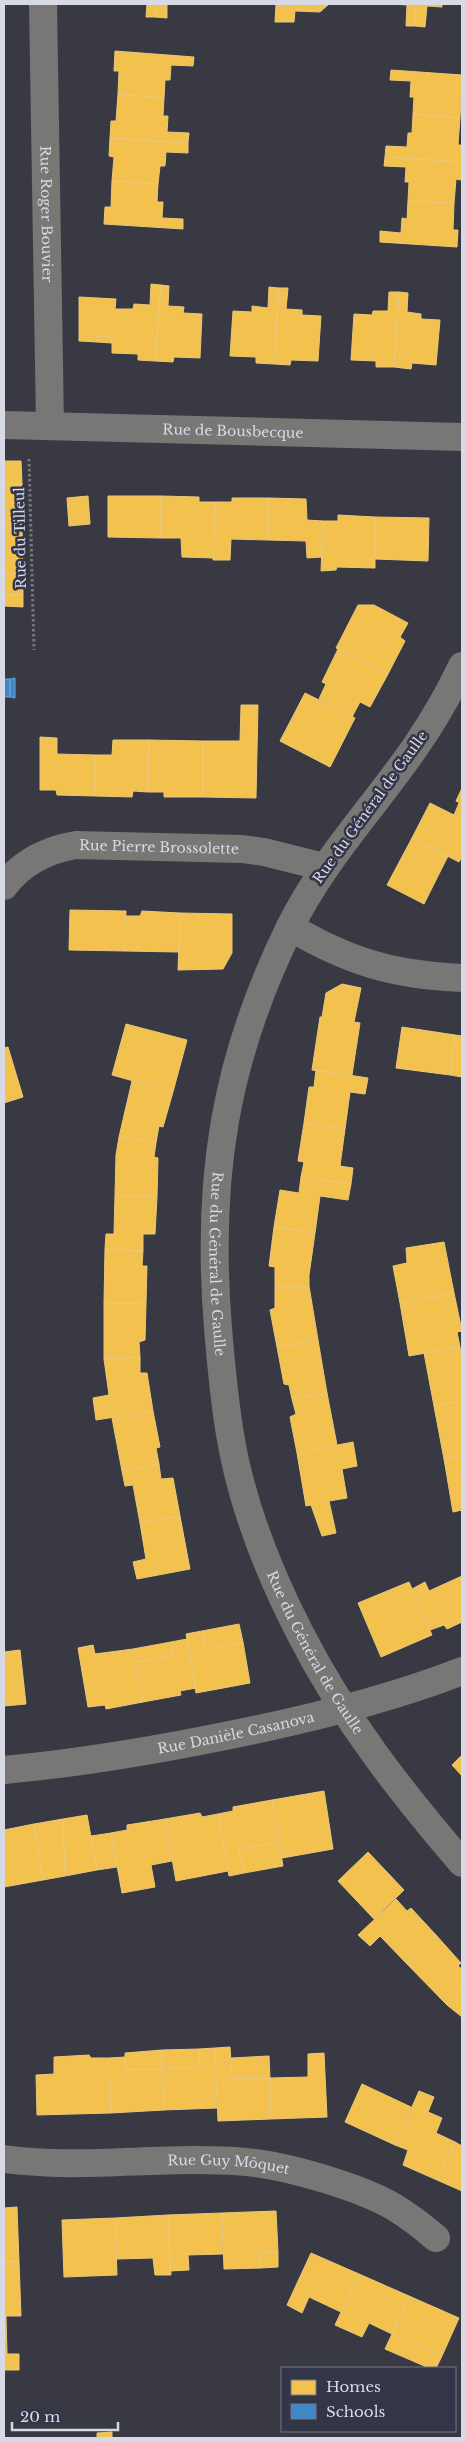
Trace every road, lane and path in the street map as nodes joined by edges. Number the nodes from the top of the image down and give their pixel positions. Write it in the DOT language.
graph roads {
  1 [pos="43,4"];
  2 [pos="27,425"];
  3 [pos="462,437"];
  4 [pos="34,650"];
  5 [pos="462,666"];
  6 [pos="324,867"];
  7 [pos="4,886"];
  8 [pos="290,927"];
  9 [pos="462,978"];
  10 [pos="462,1671"];
  11 [pos="344,1709"];
  12 [pos="4,1770"];
  13 [pos="462,1863"];
  14 [pos="4,2159"];
  15 [pos="436,2238"];
  1 -- 2 [label="street, Rue Roger Bouvier"];
  2 -- 3 [label="street, Rue de Bousbecque"];
  2 -- 4 [label="path, Rue du Tilleul"];
  5 -- 6 [label="street, Rue du Général de Gaulle"];
  6 -- 7 [label="street, Rue Pierre Brossolette"];
  6 -- 8 [label="street, Rue du Général de Gaulle"];
  8 -- 9 [label="street"];
  8 -- 11 [label="street, Rue du Général de Gaulle"];
  10 -- 11 [label="street, Rue Danièle Casanova"];
  11 -- 12 [label="street, Rue Danièle Casanova"];
  11 -- 13 [label="street, Rue du Général de Gaulle"];
  14 -- 15 [label="street, Rue Guy Môquet"];
}
